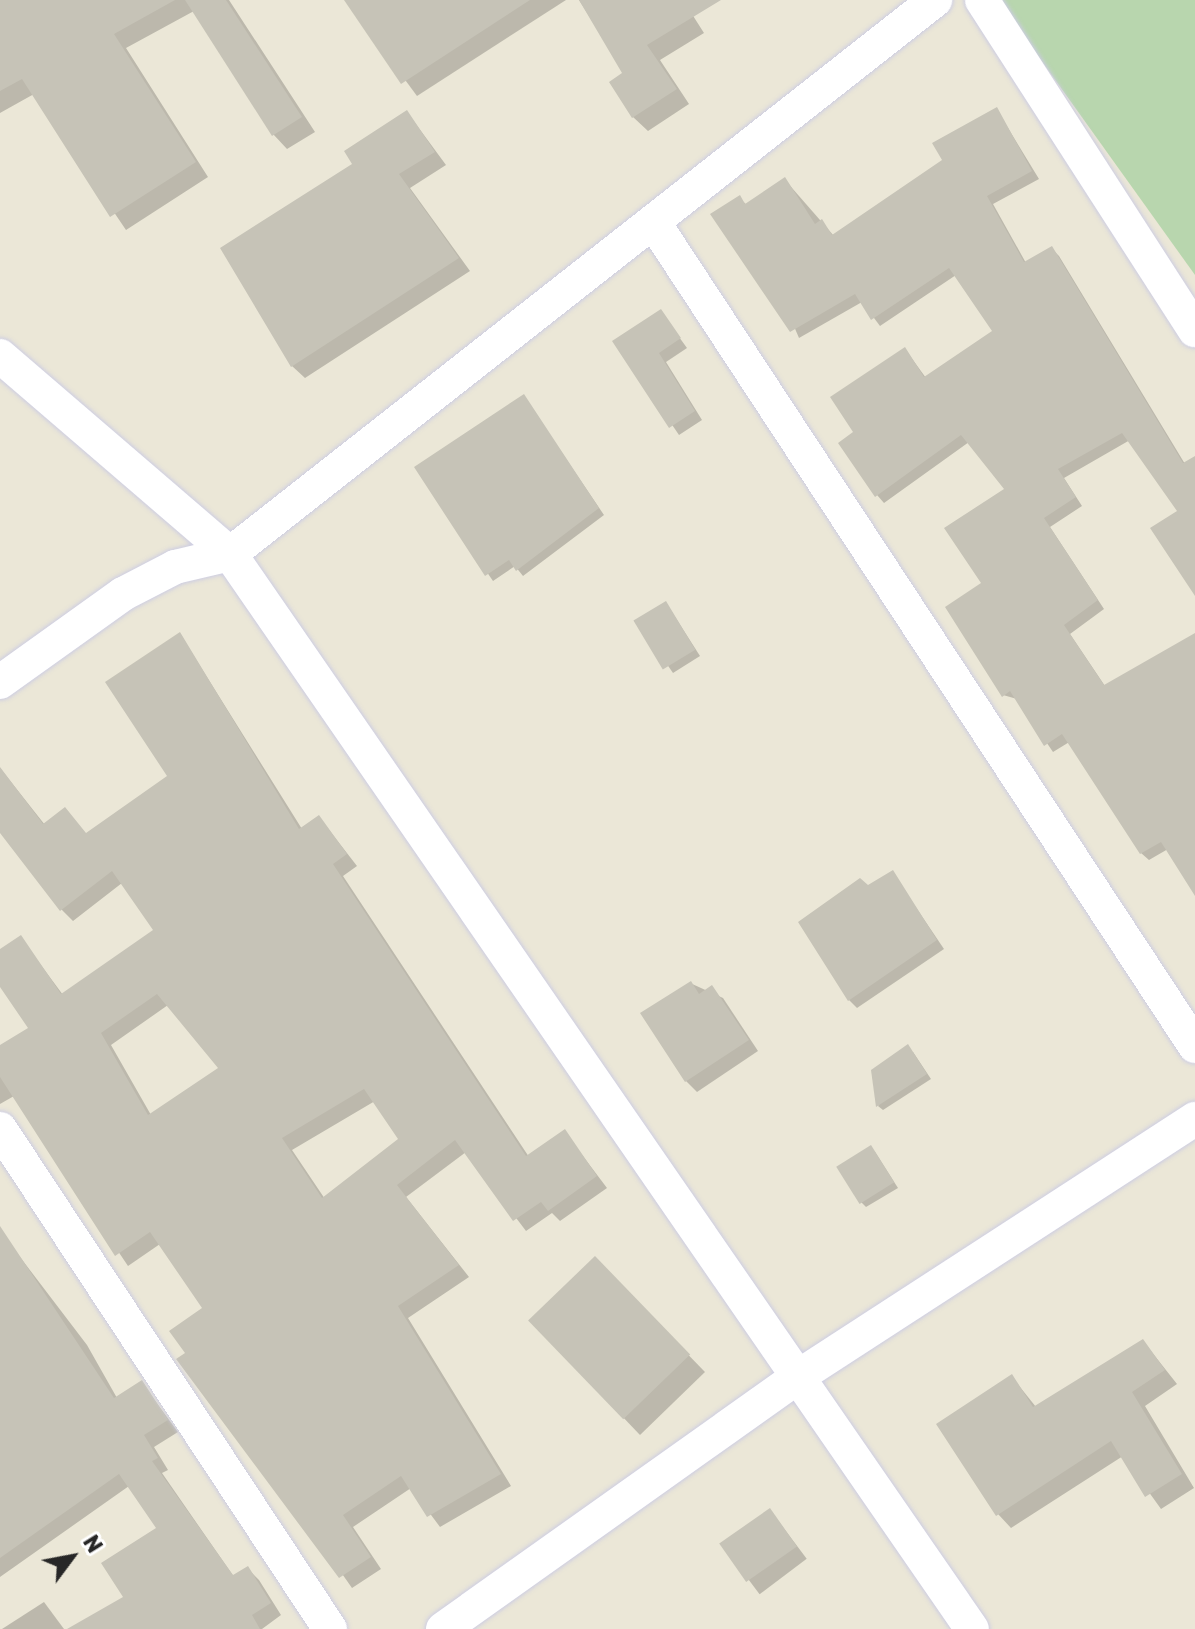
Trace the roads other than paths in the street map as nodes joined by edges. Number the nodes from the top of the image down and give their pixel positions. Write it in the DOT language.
graph roads {
  1 [pos="935,0"];
  2 [pos="982,0"];
  3 [pos="654,223"];
  4 [pos="1195,330"];
  5 [pos="0,356"];
  6 [pos="230,554"];
  7 [pos="0,682"];
  8 [pos="1195,1046"];
  9 [pos="1195,1119"];
  10 [pos="0,1129"];
  11 [pos="799,1376"];
  12 [pos="330,1629"];
  13 [pos="443,1629"];
  14 [pos="972,1629"];
  1 -- 3 [label="street"];
  2 -- 4 [label="street"];
  3 -- 6 [label="street"];
  3 -- 8 [label="street"];
  5 -- 6 [label="street"];
  6 -- 7 [label="street"];
  6 -- 11 [label="street"];
  9 -- 11 [label="street"];
  10 -- 12 [label="street"];
  11 -- 13 [label="street"];
  11 -- 14 [label="street"];
}
